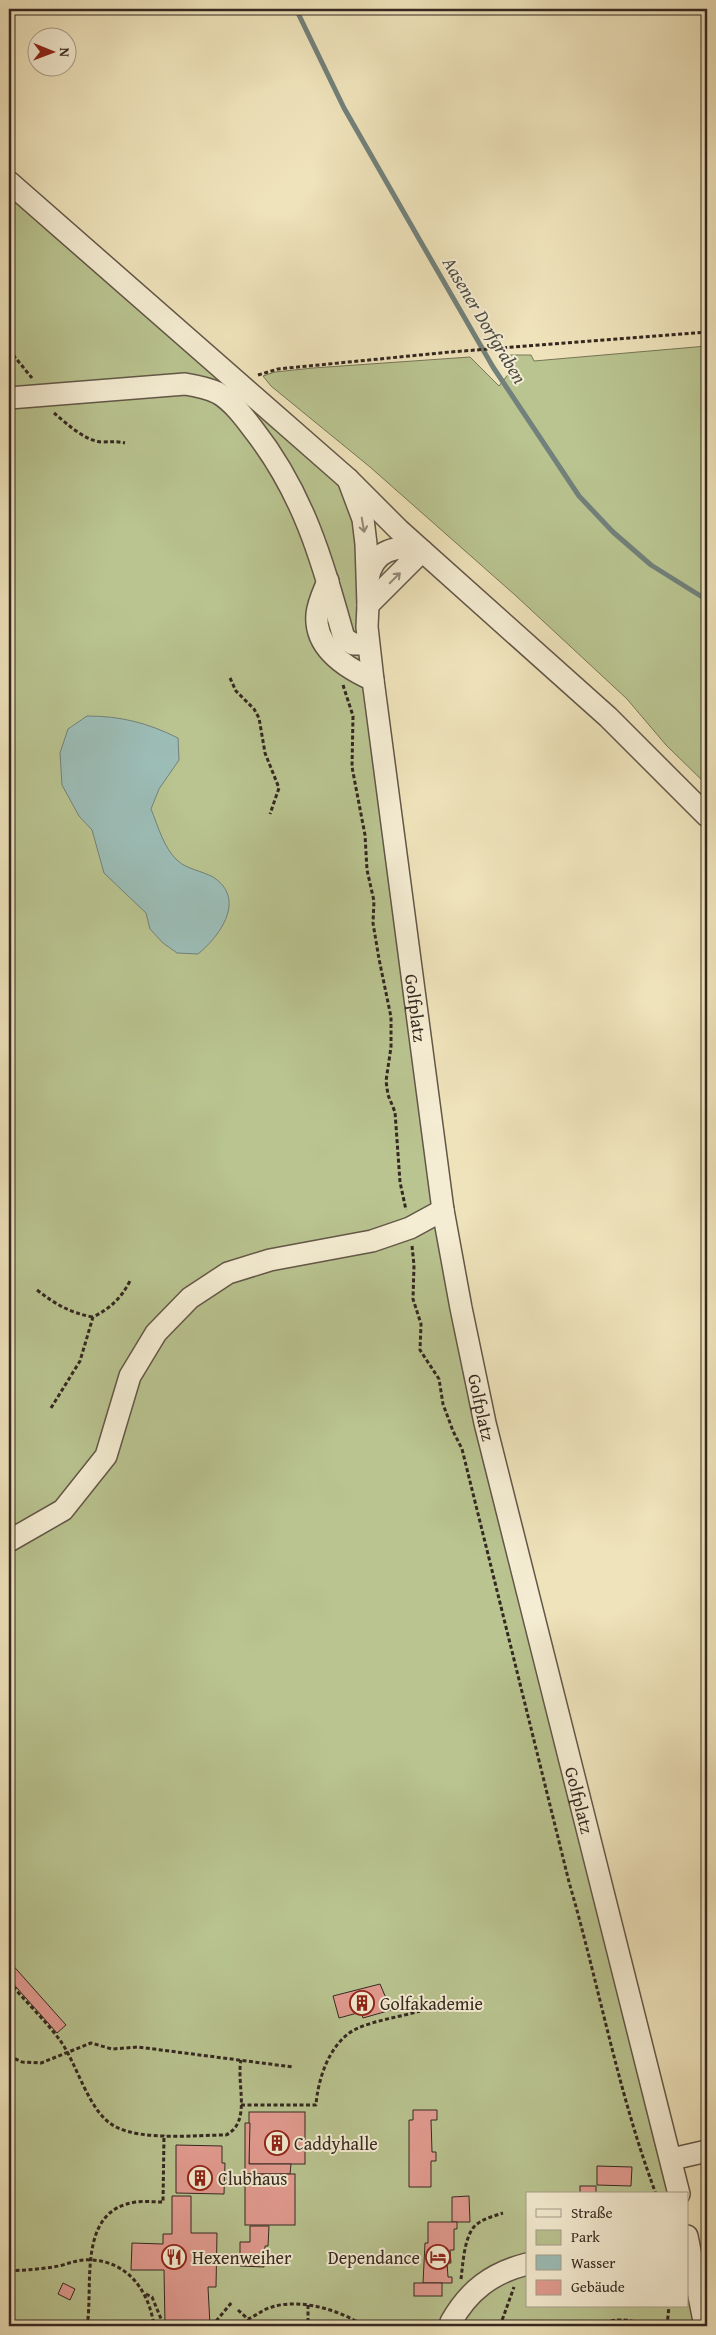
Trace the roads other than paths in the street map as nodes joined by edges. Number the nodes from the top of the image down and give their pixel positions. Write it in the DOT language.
graph roads {
  1 [pos="9,182"];
  2 [pos="9,398"];
  3 [pos="348,479"];
  4 [pos="422,551"];
  5 [pos="328,581"];
  6 [pos="368,582"];
  7 [pos="368,605"];
  8 [pos="368,644"];
  9 [pos="372,680"];
  10 [pos="707,816"];
  11 [pos="443,1210"];
  12 [pos="9,1541"];
  13 [pos="707,2151"];
  14 [pos="672,2158"];
  15 [pos="679,2192"];
  16 [pos="688,2241"];
  17 [pos="522,2265"];
  18 [pos="451,2322"];
  19 [pos="705,2326"];
  1 -- 3 [label="street"];
  2 -- 5 [label="street"];
  3 -- 4 [label="street"];
  3 -- 6 [label="street, Golfplatz, one-way"];
  4 -- 6 [label="street"];
  7 -- 4 [label="street, one-way"];
  4 -- 10 [label="street"];
  5 -- 8 [label="street"];
  5 -- 9 [label="street"];
  6 -- 7 [label="street, Golfplatz"];
  7 -- 8 [label="street, Golfplatz"];
  8 -- 9 [label="street, Golfplatz"];
  9 -- 11 [label="street, Golfplatz"];
  11 -- 12 [label="street"];
  11 -- 14 [label="street, Golfplatz"];
  13 -- 14 [label="street"];
  14 -- 15 [label="street, Golfplatz"];
  16 -- 19 [label="street"];
  17 -- 18 [label="street"];
}
